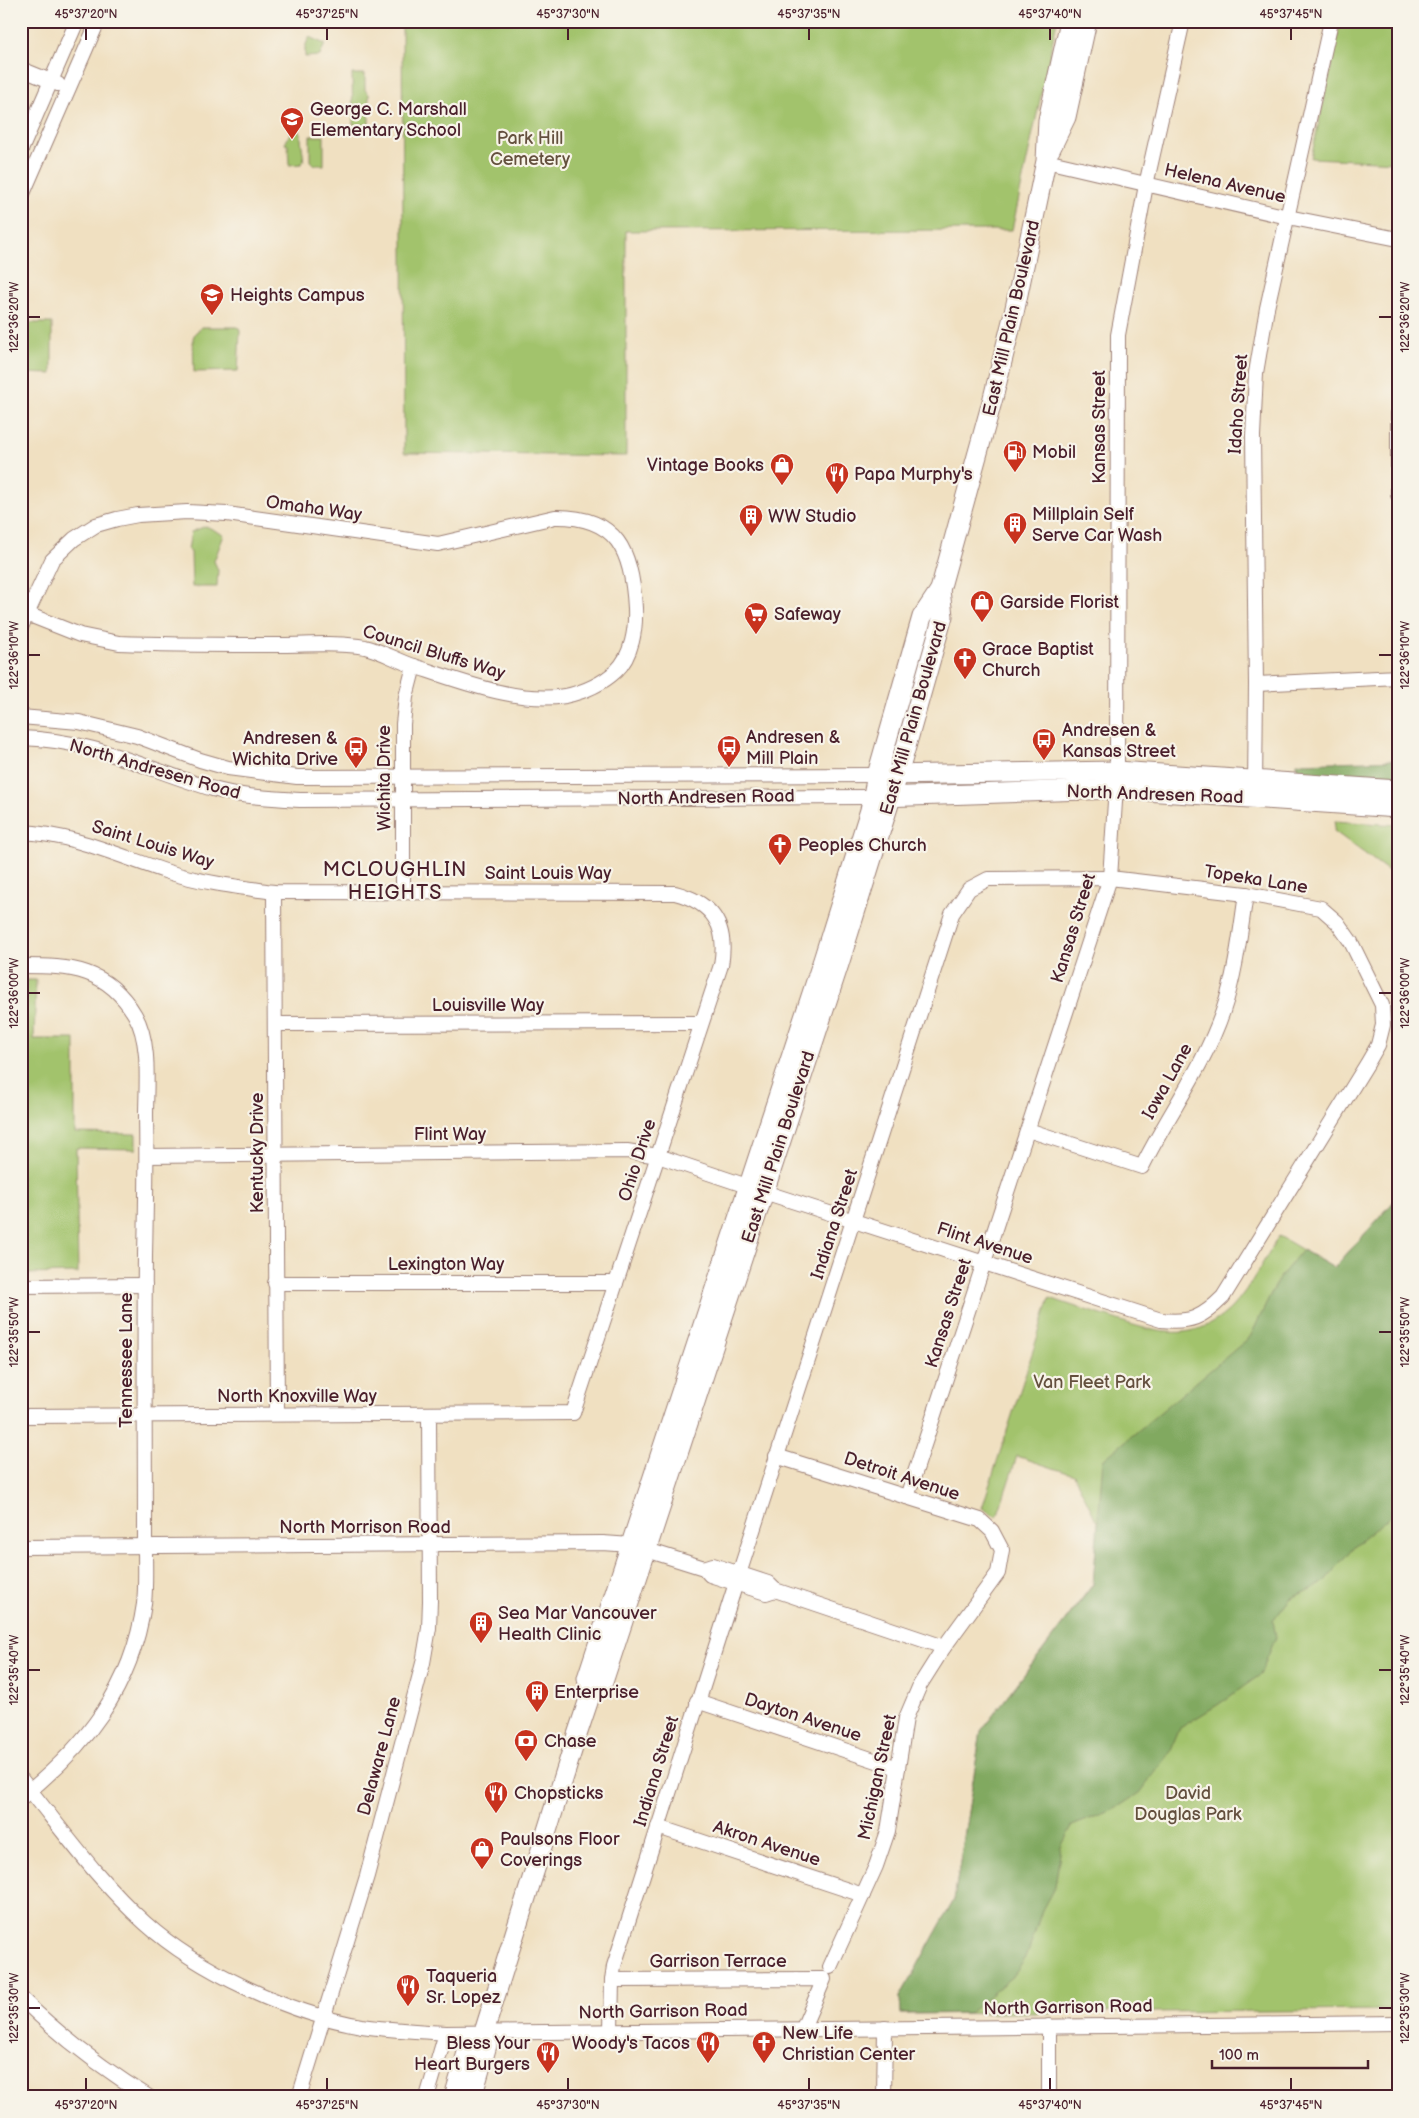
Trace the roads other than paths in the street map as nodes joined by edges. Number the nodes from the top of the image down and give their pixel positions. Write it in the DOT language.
graph roads {
  1 [pos="77,21"];
  2 [pos="98,21"];
  3 [pos="1070,21"];
  4 [pos="1088,21"];
  5 [pos="1183,21"];
  6 [pos="1331,21"];
  7 [pos="21,69"];
  8 [pos="51,82"];
  9 [pos="69,88"];
  10 [pos="21,150"];
  11 [pos="1046,160"];
  12 [pos="1146,185"];
  13 [pos="21,198"];
  14 [pos="1288,217"];
  15 [pos="1398,238"];
  16 [pos="1398,413"];
  17 [pos="1398,495"];
  18 [pos="627,554"];
  19 [pos="940,590"];
  20 [pos="27,614"];
  21 [pos="21,628"];
  22 [pos="414,666"];
  23 [pos="1398,677"];
  24 [pos="1256,684"];
  25 [pos="21,717"];
  26 [pos="21,738"];
  27 [pos="877,775"];
  28 [pos="898,775"];
  29 [pos="403,777"];
  30 [pos="1116,780"];
  31 [pos="1255,788"];
  32 [pos="1398,790"];
  33 [pos="872,796"];
  34 [pos="891,797"];
  35 [pos="403,799"];
  36 [pos="1398,808"];
  37 [pos="21,832"];
  38 [pos="1110,878"];
  39 [pos="969,889"];
  40 [pos="274,892"];
  41 [pos="403,892"];
  42 [pos="1246,894"];
  43 [pos="715,918"];
  44 [pos="21,966"];
  45 [pos="701,1022"];
  46 [pos="275,1024"];
  47 [pos="1028,1130"];
  48 [pos="276,1153"];
  49 [pos="147,1156"];
  50 [pos="658,1156"];
  51 [pos="756,1189"];
  52 [pos="855,1221"];
  53 [pos="985,1263"];
  54 [pos="275,1283"];
  55 [pos="616,1283"];
  56 [pos="145,1285"];
  57 [pos="21,1286"];
  58 [pos="1195,1319"];
  59 [pos="573,1413"];
  60 [pos="277,1414"];
  61 [pos="429,1414"];
  62 [pos="144,1415"];
  63 [pos="21,1416"];
  64 [pos="776,1456"];
  65 [pos="907,1497"];
  66 [pos="430,1545"];
  67 [pos="145,1546"];
  68 [pos="21,1547"];
  69 [pos="638,1547"];
  70 [pos="1002,1550"];
  71 [pos="737,1578"];
  72 [pos="944,1646"];
  73 [pos="697,1701"];
  74 [pos="898,1768"];
  75 [pos="21,1779"];
  76 [pos="26,1794"];
  77 [pos="658,1827"];
  78 [pos="863,1895"];
  79 [pos="827,1973"];
  80 [pos="612,1980"];
  81 [pos="23,2005"];
  82 [pos="324,2016"];
  83 [pos="1398,2023"];
  84 [pos="1049,2026"];
  85 [pos="803,2028"];
  86 [pos="885,2028"];
  87 [pos="611,2031"];
  88 [pos="484,2032"];
  89 [pos="446,2033"];
  90 [pos="148,2096"];
  91 [pos="299,2097"];
  92 [pos="427,2097"];
  93 [pos="454,2097"];
  94 [pos="472,2097"];
  95 [pos="884,2097"];
  96 [pos="1049,2097"];
  1 -- 8 [label="street"];
  2 -- 9 [label="street"];
  3 -- 11 [label="main road, East Mill Plain Boulevard"];
  4 -- 11 [label="main road, East Mill Plain Boulevard"];
  5 -- 12 [label="street, Kansas Street"];
  6 -- 14 [label="street, Idaho Street"];
  7 -- 8 [label="street"];
  8 -- 9 [label="street"];
  8 -- 10 [label="street"];
  9 -- 13 [label="street"];
  11 -- 12 [label="street, Helena Avenue"];
  11 -- 19 [label="main road, East Mill Plain Boulevard"];
  12 -- 14 [label="street, Helena Avenue"];
  12 -- 30 [label="street, Kansas Street"];
  14 -- 15 [label="street, Helena Avenue"];
  14 -- 24 [label="street, Idaho Street"];
  16 -- 17 [label="street"];
  18 -- 20 [label="street, Omaha Way"];
  18 -- 22 [label="street, Council Bluffs Way"];
  19 -- 27 [label="main road, East Mill Plain Boulevard"];
  19 -- 28 [label="main road, East Mill Plain Boulevard"];
  20 -- 21 [label="street, Omaha Way"];
  20 -- 22 [label="street, Council Bluffs Way"];
  22 -- 29 [label="street, Wichita Drive"];
  23 -- 24 [label="street"];
  24 -- 31 [label="street, Idaho Street"];
  25 -- 29 [label="street, North Andresen Road"];
  26 -- 35 [label="street, North Andresen Road"];
  27 -- 28 [label="main road, North Andresen Road"];
  27 -- 29 [label="street, North Andresen Road"];
  27 -- 33 [label="main road, East Mill Plain Boulevard"];
  28 -- 30 [label="main road, North Andresen Road"];
  28 -- 34 [label="main road, East Mill Plain Boulevard"];
  29 -- 35 [label="street, Wichita Drive"];
  30 -- 31 [label="main road, North Andresen Road"];
  30 -- 34 [label="main road, North Andresen Road"];
  30 -- 38 [label="street, Kansas Street"];
  31 -- 32 [label="main road, North Andresen Road"];
  31 -- 36 [label="main road, North Andresen Road"];
  33 -- 34 [label="main road, North Andresen Road"];
  33 -- 35 [label="street, North Andresen Road"];
  33 -- 51 [label="main road, East Mill Plain Boulevard"];
  34 -- 51 [label="main road, East Mill Plain Boulevard"];
  35 -- 41 [label="street, Wichita Drive"];
  37 -- 40 [label="street, Saint Louis Way"];
  38 -- 39 [label="street, Topeka Lane"];
  38 -- 42 [label="street, Topeka Lane"];
  38 -- 47 [label="street, Kansas Street"];
  39 -- 52 [label="street, Indiana Street"];
  40 -- 41 [label="street, Saint Louis Way"];
  40 -- 46 [label="street, Kentucky Drive"];
  41 -- 43 [label="street, Saint Louis Way"];
  42 -- 47 [label="street, Iowa Lane"];
  42 -- 58 [label="street, Topeka Lane"];
  43 -- 45 [label="street, Ohio Drive"];
  44 -- 49 [label="street, Tennessee Lane"];
  45 -- 46 [label="street, Louisville Way"];
  45 -- 50 [label="street, Ohio Drive"];
  46 -- 48 [label="street, Kentucky Drive"];
  47 -- 53 [label="street, Kansas Street"];
  48 -- 49 [label="street, Flint Way"];
  48 -- 50 [label="street, Flint Way"];
  48 -- 54 [label="street, Kentucky Drive"];
  49 -- 56 [label="street, Tennessee Lane"];
  50 -- 51 [label="street, Flint Way"];
  50 -- 55 [label="street, Ohio Drive"];
  51 -- 52 [label="street, Flint Avenue"];
  51 -- 69 [label="main road, East Mill Plain Boulevard"];
  52 -- 53 [label="street, Flint Avenue"];
  52 -- 64 [label="street, Indiana Street"];
  53 -- 58 [label="street, Flint Avenue"];
  53 -- 65 [label="street, Kansas Street"];
  54 -- 55 [label="street, Lexington Way"];
  54 -- 60 [label="street, Kentucky Drive"];
  55 -- 59 [label="street, Ohio Drive"];
  56 -- 57 [label="street"];
  56 -- 62 [label="street, Tennessee Lane"];
  59 -- 61 [label="street, North Knoxville Way"];
  60 -- 61 [label="street, North Knoxville Way"];
  60 -- 62 [label="street, North Knoxville Way"];
  61 -- 66 [label="street, Delaware Lane"];
  62 -- 63 [label="street, North Knoxville Way"];
  62 -- 67 [label="street, Tennessee Lane"];
  64 -- 65 [label="street, Detroit Avenue"];
  64 -- 71 [label="street, Indiana Street"];
  65 -- 70 [label="street, Detroit Avenue"];
  66 -- 67 [label="street, North Morrison Road"];
  66 -- 69 [label="street, North Morrison Road"];
  66 -- 82 [label="street, Delaware Lane"];
  67 -- 68 [label="street, North Morrison Road"];
  67 -- 76 [label="street, Tennessee Lane"];
  69 -- 71 [label="street, North Morrison Road"];
  69 -- 88 [label="main road, East Mill Plain Boulevard"];
  70 -- 72 [label="street, Michigan Street"];
  71 -- 72 [label="street, North Morrison Road"];
  71 -- 73 [label="street, Indiana Street"];
  72 -- 74 [label="street, Michigan Street"];
  73 -- 74 [label="street, Dayton Avenue"];
  73 -- 77 [label="street, Indiana Street"];
  74 -- 78 [label="street, Michigan Street"];
  75 -- 76 [label="street, North Garrison Road"];
  76 -- 82 [label="street, North Garrison Road"];
  77 -- 78 [label="street, Akron Avenue"];
  77 -- 80 [label="street, Indiana Street"];
  78 -- 79 [label="street, Michigan Street"];
  79 -- 80 [label="street, Garrison Terrace"];
  79 -- 85 [label="street, Michigan Street"];
  80 -- 87 [label="street, Indiana Street"];
  81 -- 90 [label="street"];
  82 -- 89 [label="street, North Garrison Road"];
  82 -- 91 [label="street, Delaware Lane"];
  83 -- 84 [label="street, North Garrison Road"];
  84 -- 86 [label="street, North Garrison Road"];
  84 -- 96 [label="street"];
  85 -- 86 [label="street, North Garrison Road"];
  85 -- 87 [label="street, North Garrison Road"];
  86 -- 95 [label="street"];
  87 -- 88 [label="street, North Garrison Road"];
  88 -- 89 [label="street, North Garrison Road"];
  88 -- 93 [label="main road, East Mill Plain Boulevard"];
  88 -- 94 [label="main road, East Mill Plain Boulevard"];
  89 -- 92 [label="street"];
}
